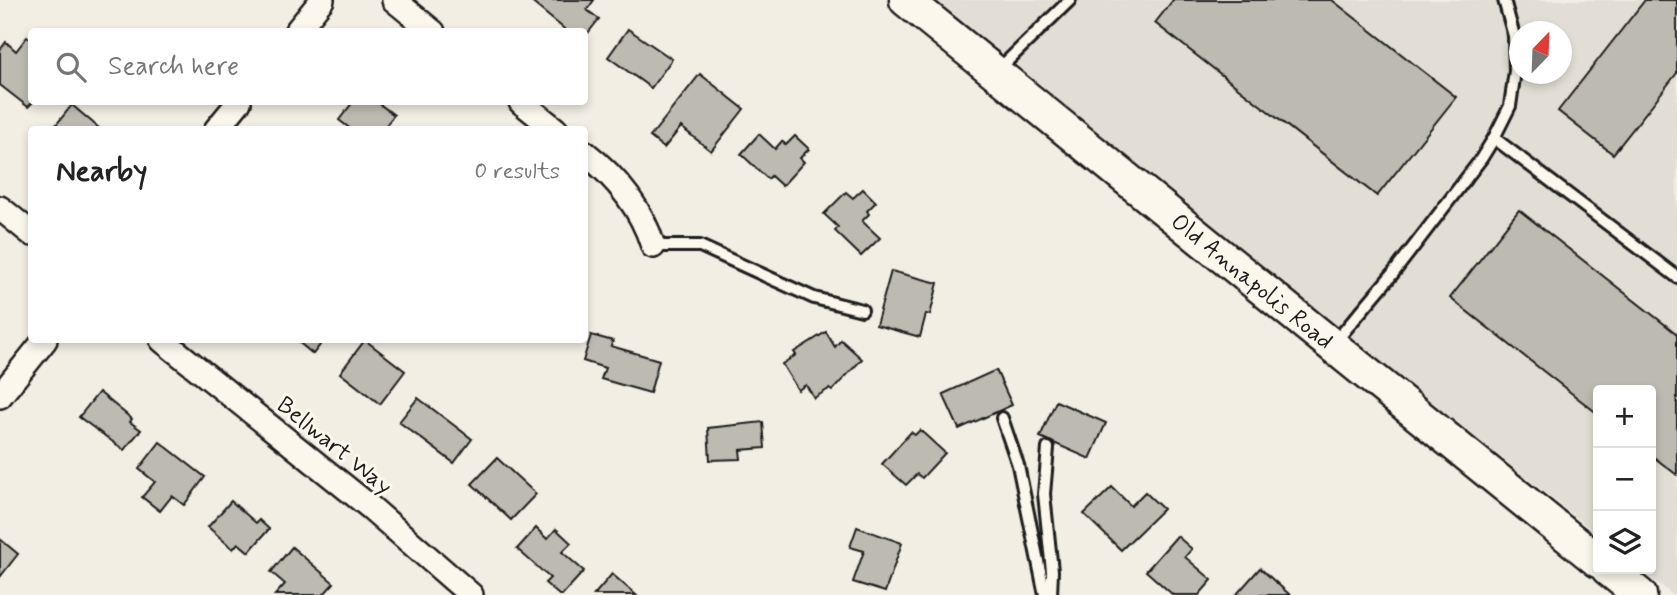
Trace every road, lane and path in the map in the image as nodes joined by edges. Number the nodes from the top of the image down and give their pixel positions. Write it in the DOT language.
graph roads {
  1 [pos="322,0"];
  2 [pos="394,0"];
  3 [pos="906,0"];
  4 [pos="1070,0"];
  5 [pos="1504,0"];
  6 [pos="299,28"];
  7 [pos="428,28"];
  8 [pos="994,73"];
  9 [pos="237,105"];
  10 [pos="525,105"];
  11 [pos="219,126"];
  12 [pos="551,126"];
  13 [pos="1494,138"];
  14 [pos="588,156"];
  15 [pos="0,208"];
  16 [pos="28,231"];
  17 [pos="653,246"];
  18 [pos="1677,278"];
  19 [pos="862,310"];
  20 [pos="44,343"];
  21 [pos="166,343"];
  22 [pos="1331,347"];
  23 [pos="0,396"];
  24 [pos="1002,418"];
  25 [pos="1048,448"];
  26 [pos="1593,557"];
  27 [pos="1614,574"];
  28 [pos="471,595"];
  29 [pos="1045,595"];
  30 [pos="1051,595"];
  31 [pos="1640,595"];
  1 -- 6 [label="street"];
  2 -- 7 [label="street"];
  3 -- 8 [label="main road, Old Annapolis Road"];
  4 -- 8 [label="lane"];
  5 -- 13 [label="lane"];
  8 -- 22 [label="main road, Old Annapolis Road"];
  9 -- 11 [label="street"];
  10 -- 12 [label="street"];
  13 -- 18 [label="lane"];
  13 -- 22 [label="lane"];
  14 -- 17 [label="street"];
  15 -- 16 [label="street"];
  17 -- 19 [label="lane"];
  20 -- 23 [label="street"];
  21 -- 28 [label="street, Bellwart Way"];
  22 -- 26 [label="main road, Old Annapolis Road"];
  24 -- 29 [label="lane"];
  25 -- 30 [label="lane"];
  27 -- 31 [label="main road"];
}
